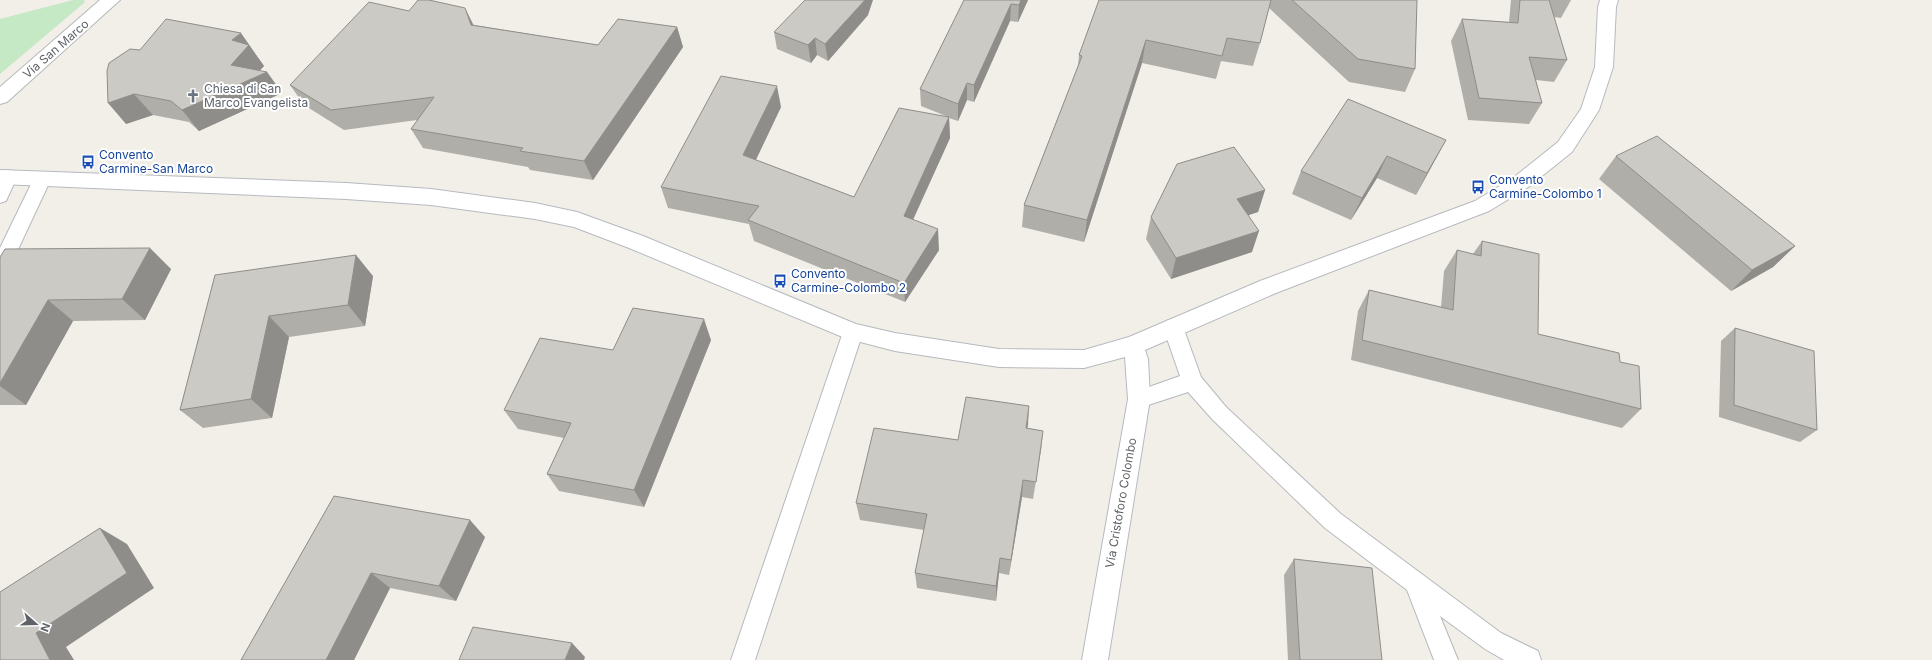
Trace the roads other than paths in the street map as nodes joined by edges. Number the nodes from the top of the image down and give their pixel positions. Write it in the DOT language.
graph roads {
  1 [pos="111,0"];
  2 [pos="1609,0"];
  3 [pos="0,97"];
  4 [pos="4,177"];
  5 [pos="42,179"];
  6 [pos="0,196"];
  7 [pos="0,268"];
  8 [pos="1173,327"];
  9 [pos="853,332"];
  10 [pos="1132,345"];
  11 [pos="1192,382"];
  12 [pos="1139,399"];
  13 [pos="1415,582"];
  14 [pos="743,660"];
  15 [pos="1095,660"];
  16 [pos="1446,660"];
  17 [pos="1530,660"];
  1 -- 3 [label="main road, Via San Marco"];
  2 -- 8 [label="main road"];
  4 -- 5 [label="main road"];
  4 -- 6 [label="lane"];
  5 -- 7 [label="lane"];
  5 -- 9 [label="main road"];
  8 -- 10 [label="main road"];
  8 -- 11 [label="lane"];
  9 -- 10 [label="main road"];
  9 -- 14 [label="lane"];
  10 -- 12 [label="main road, Via Cristoforo Colombo"];
  11 -- 12 [label="lane"];
  11 -- 13 [label="lane"];
  12 -- 15 [label="main road, Via Cristoforo Colombo"];
  13 -- 16 [label="lane"];
  13 -- 17 [label="lane"];
}
